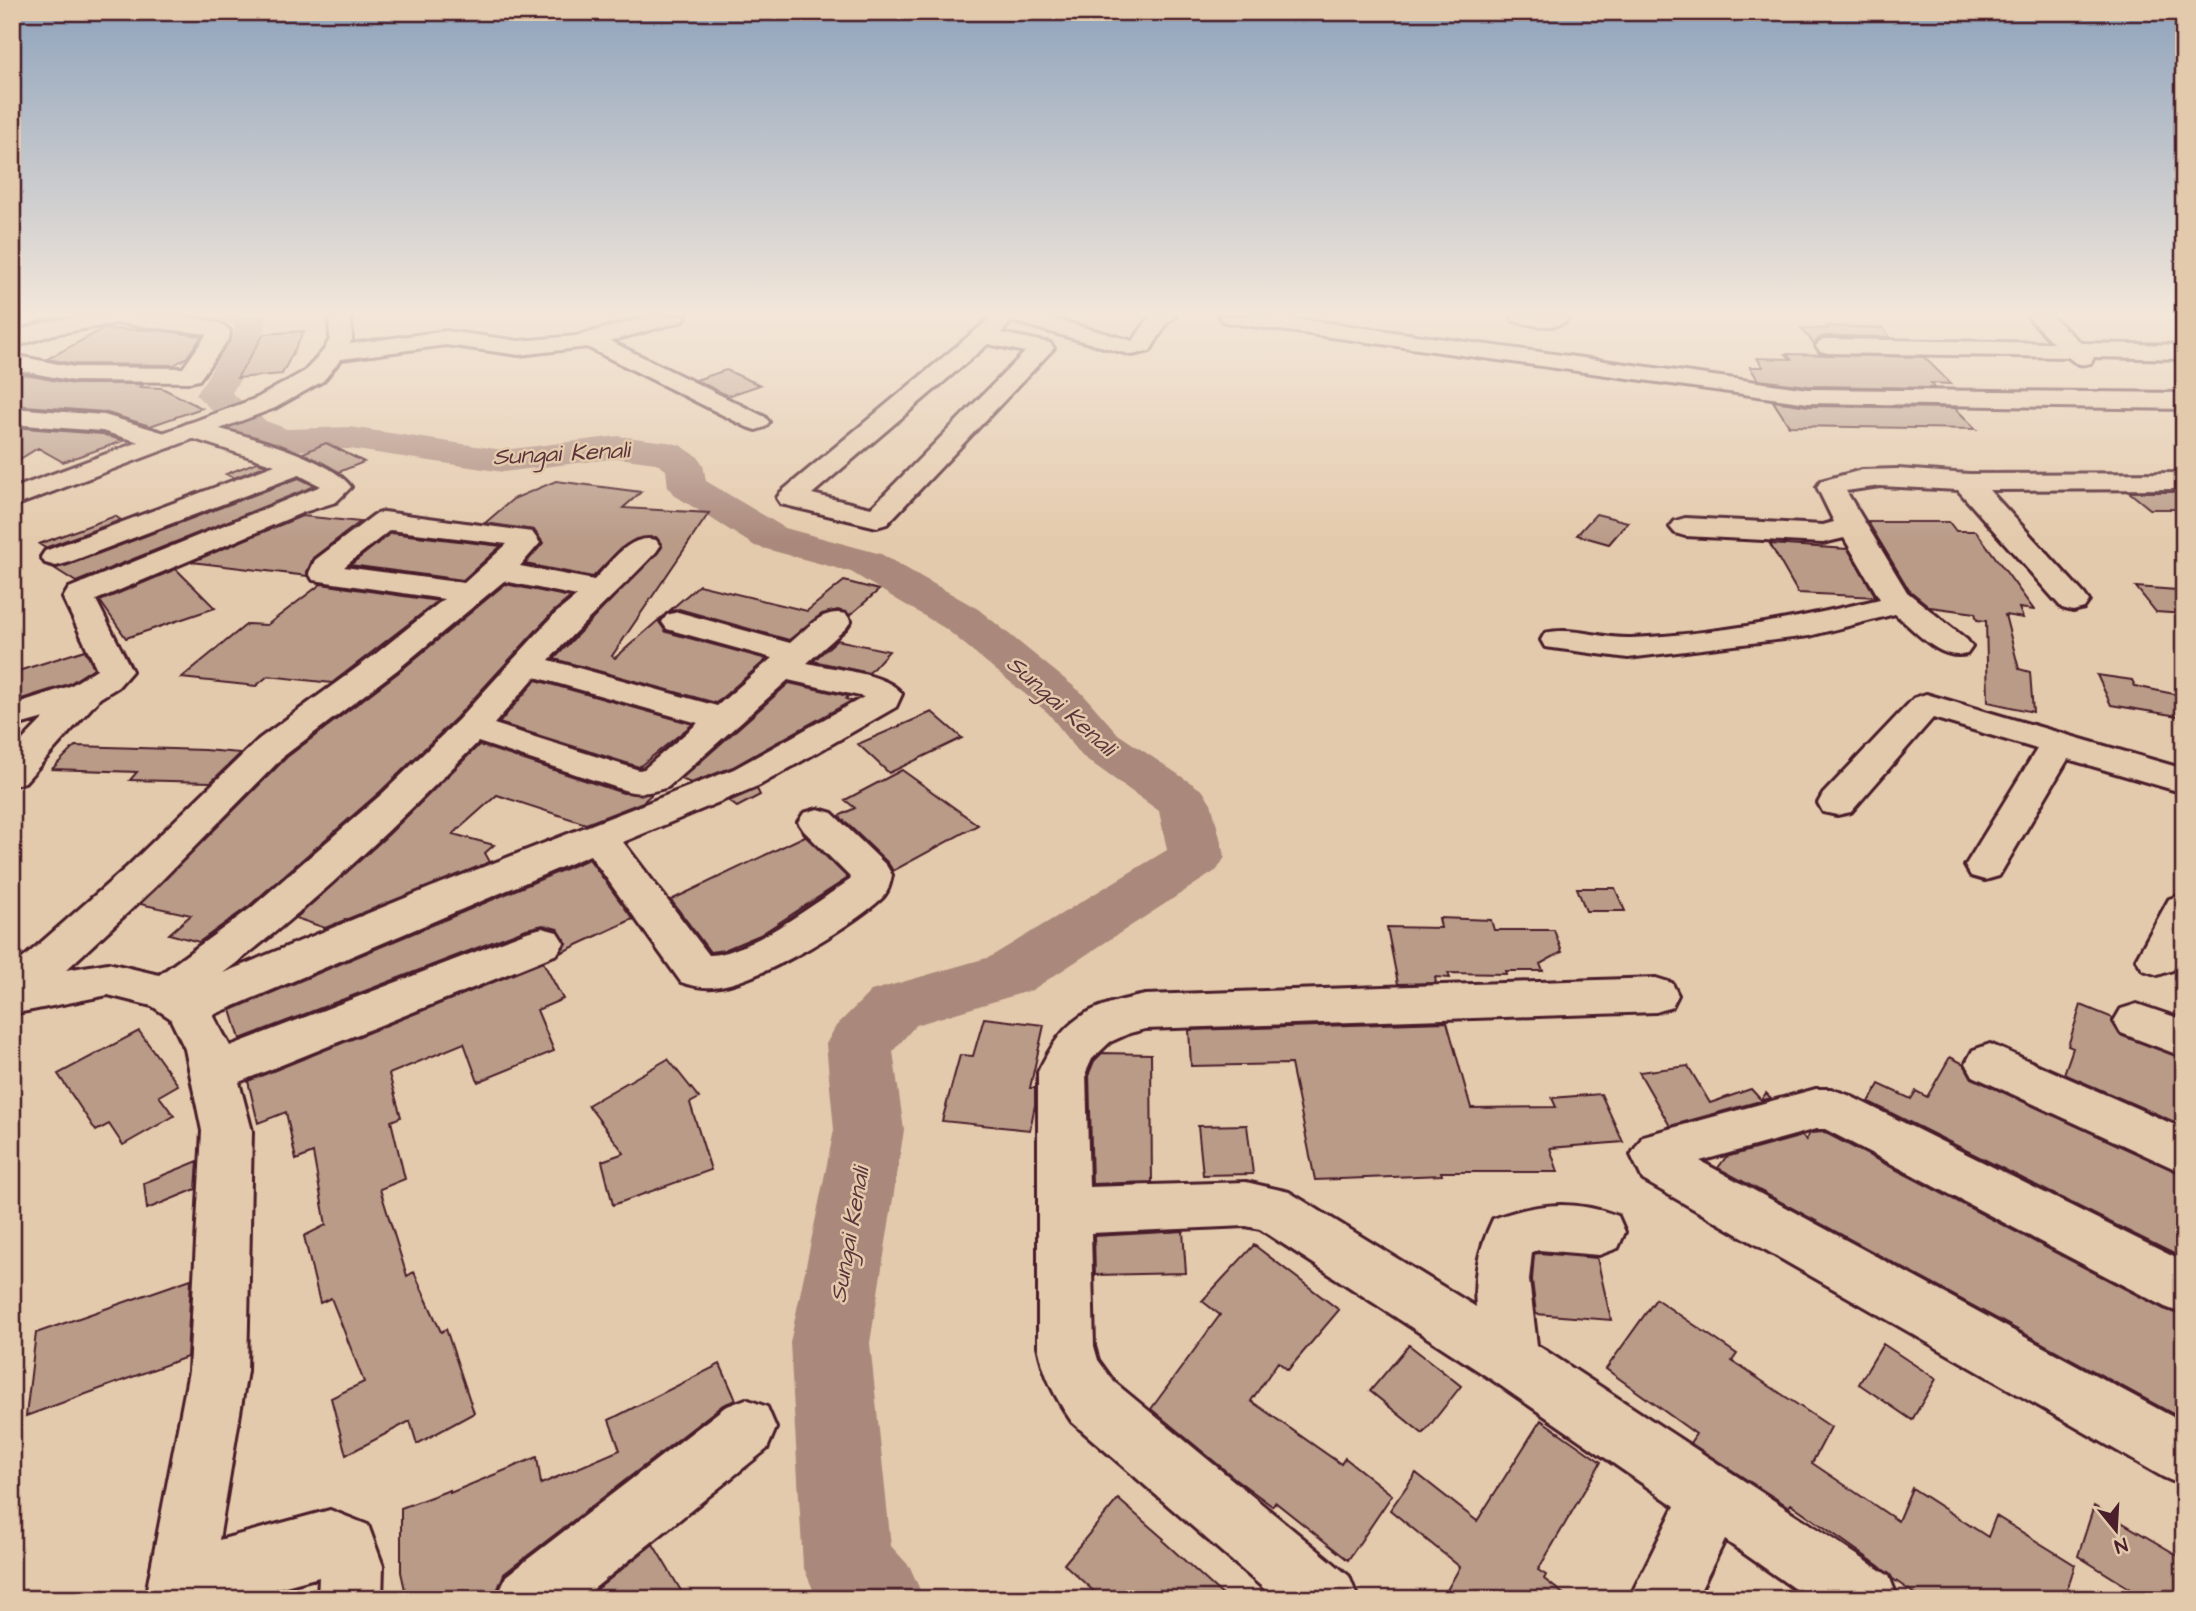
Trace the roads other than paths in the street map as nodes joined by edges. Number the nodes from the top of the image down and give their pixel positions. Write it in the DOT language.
graph roads {
  1 [pos="286,391"];
  2 [pos="694,391"];
  3 [pos="918,391"];
  4 [pos="1000,391"];
  5 [pos="1778,391"];
  6 [pos="2123,391"];
  7 [pos="2133,400"];
  8 [pos="2184,401"];
  9 [pos="12,415"];
  10 [pos="756,422"];
  11 [pos="204,426"];
  12 [pos="163,441"];
  13 [pos="300,465"];
  14 [pos="2184,481"];
  15 [pos="1966,482"];
  16 [pos="12,499"];
  17 [pos="1685,527"];
  18 [pos="1852,527"];
  19 [pos="645,546"];
  20 [pos="56,557"];
  21 [pos="498,571"];
  22 [pos="601,592"];
  23 [pos="470,593"];
  24 [pos="2073,601"];
  25 [pos="1902,603"];
  26 [pos="835,621"];
  27 [pos="678,622"];
  28 [pos="1557,640"];
  29 [pos="1955,647"];
  30 [pos="789,662"];
  31 [pos="529,665"];
  32 [pos="89,690"];
  33 [pos="12,716"];
  34 [pos="721,718"];
  35 [pos="471,728"];
  36 [pos="2058,744"];
  37 [pos="12,774"];
  38 [pos="2184,781"];
  39 [pos="1837,803"];
  40 [pos="818,822"];
  41 [pos="598,837"];
  42 [pos="1985,866"];
  43 [pos="2184,909"];
  44 [pos="542,943"];
  45 [pos="2158,959"];
  46 [pos="12,995"];
  47 [pos="1656,995"];
  48 [pos="176,1000"];
  49 [pos="2137,1021"];
  50 [pos="2184,1039"];
  51 [pos="1990,1063"];
  52 [pos="214,1072"];
  53 [pos="2184,1152"];
  54 [pos="1064,1211"];
  55 [pos="1599,1232"];
  56 [pos="2184,1289"];
  57 [pos="1511,1360"];
  58 [pos="746,1428"];
  59 [pos="2184,1456"];
  60 [pos="1714,1497"];
  61 [pos="178,1590"];
  62 [pos="350,1599"];
  63 [pos="529,1599"];
  64 [pos="1326,1599"];
  65 [pos="1661,1599"];
  66 [pos="1866,1599"];
  1 -- 11 [label="street"];
  2 -- 10 [label="street"];
  3 -- 4 [label="street"];
  5 -- 7 [label="street"];
  6 -- 7 [label="street"];
  7 -- 8 [label="street"];
  9 -- 12 [label="street"];
  11 -- 12 [label="street"];
  11 -- 13 [label="street"];
  12 -- 16 [label="street"];
  13 -- 20 [label="street"];
  13 -- 32 [label="street"];
  14 -- 15 [label="street"];
  15 -- 18 [label="street"];
  15 -- 24 [label="street"];
  17 -- 18 [label="street"];
  18 -- 25 [label="street"];
  19 -- 22 [label="street"];
  21 -- 22 [label="street"];
  21 -- 23 [label="street"];
  21 -- 23 [label="street"];
  22 -- 31 [label="street"];
  23 -- 46 [label="street"];
  25 -- 28 [label="street"];
  25 -- 29 [label="street"];
  26 -- 30 [label="street"];
  27 -- 30 [label="street"];
  30 -- 34 [label="street"];
  30 -- 41 [label="street"];
  31 -- 34 [label="street"];
  31 -- 35 [label="street"];
  32 -- 33 [label="street"];
  32 -- 37 [label="street"];
  34 -- 35 [label="street"];
  35 -- 48 [label="street"];
  36 -- 38 [label="street"];
  36 -- 39 [label="street"];
  36 -- 42 [label="street"];
  40 -- 41 [label="street"];
  41 -- 48 [label="street"];
  43 -- 45 [label="street"];
  44 -- 52 [label="street"];
  46 -- 48 [label="street"];
  47 -- 54 [label="street"];
  48 -- 52 [label="street"];
  49 -- 50 [label="street"];
  51 -- 53 [label="street"];
  52 -- 61 [label="street"];
  54 -- 57 [label="street"];
  54 -- 64 [label="street"];
  55 -- 57 [label="street"];
  56 -- 59 [label="street"];
  57 -- 60 [label="street"];
  58 -- 63 [label="street"];
  60 -- 65 [label="street"];
  60 -- 66 [label="street"];
  61 -- 62 [label="street"];
}
